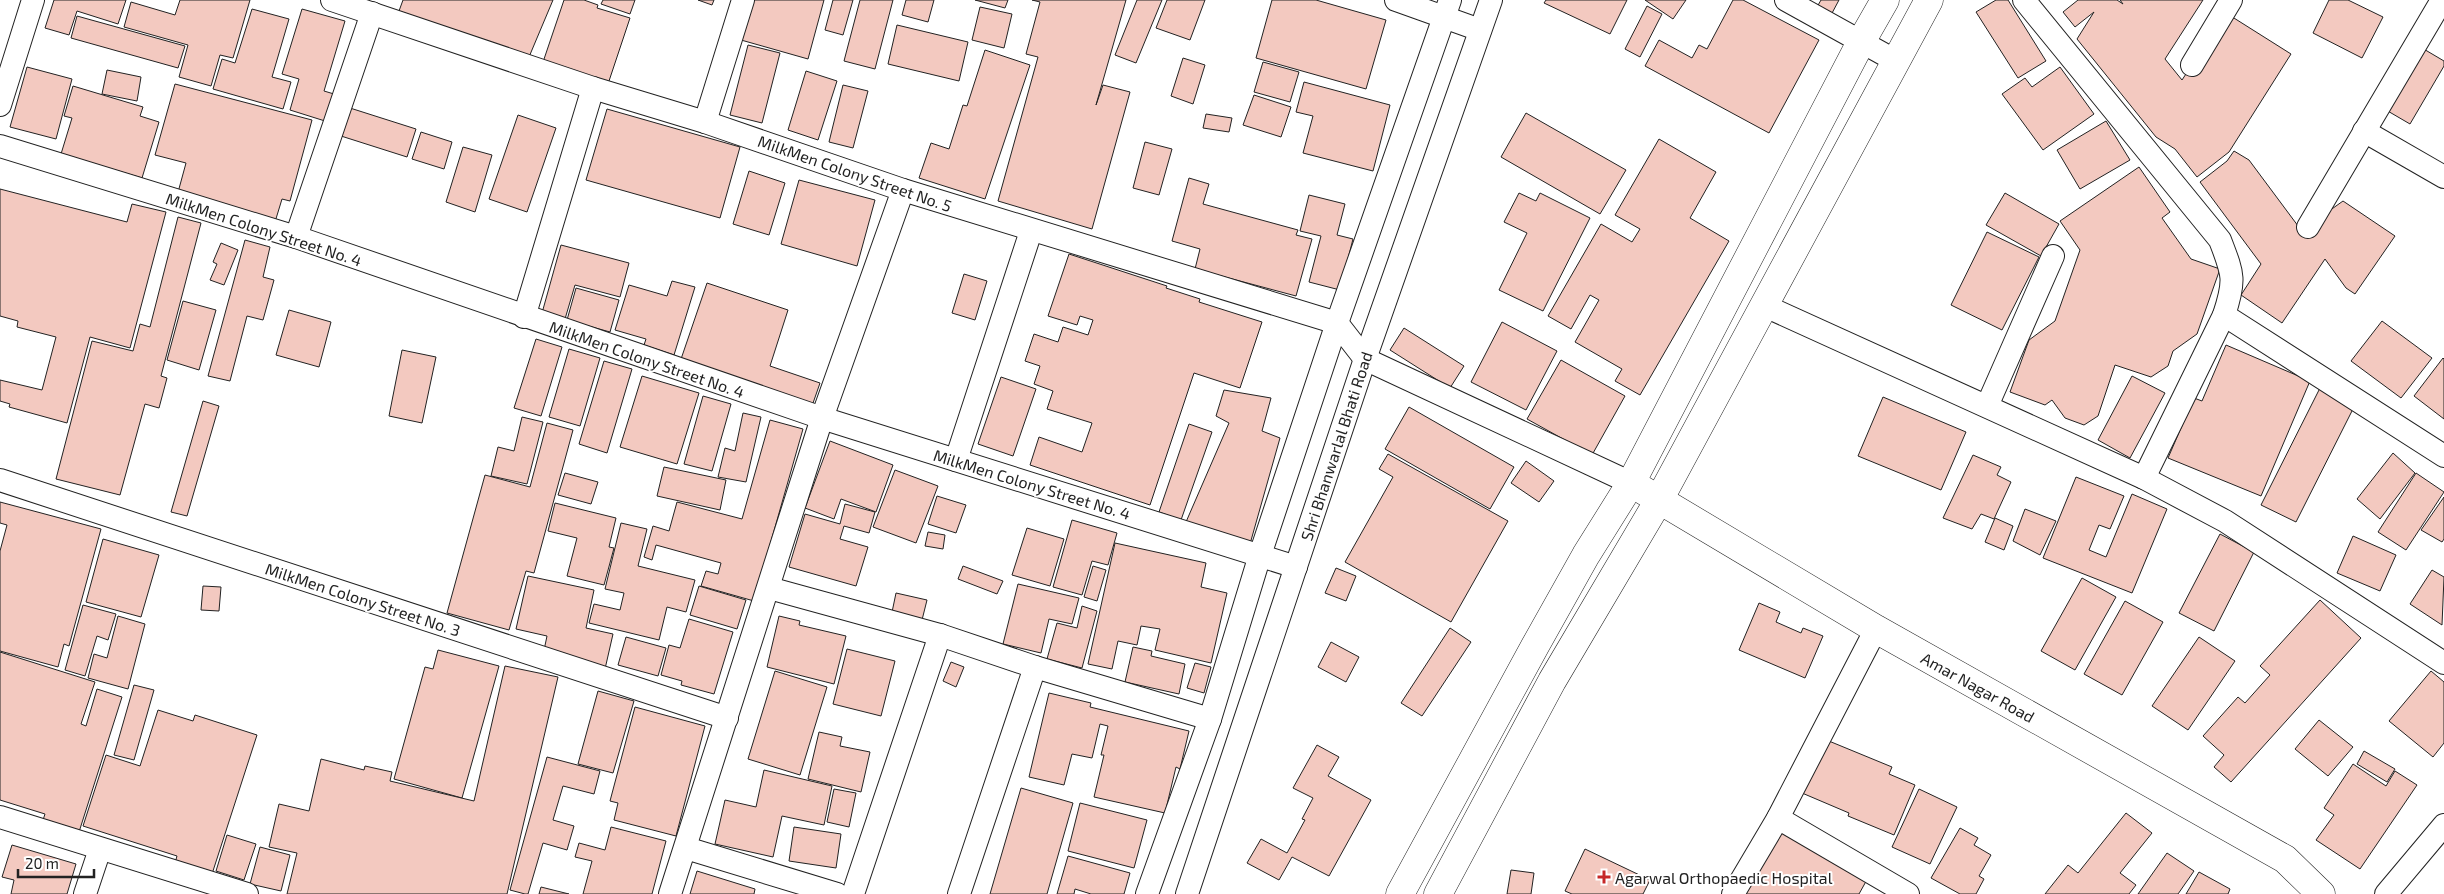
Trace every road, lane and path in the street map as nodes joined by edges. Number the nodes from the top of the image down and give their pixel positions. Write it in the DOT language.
graph roads {
  1 [pos="33,0"];
  2 [pos="332,0"];
  3 [pos="743,0"];
  4 [pos="1396,0"];
  5 [pos="1491,0"];
  6 [pos="1786,0"];
  7 [pos="1885,0"];
  8 [pos="1929,0"];
  9 [pos="2024,0"];
  10 [pos="2231,0"];
  11 [pos="2442,0"];
  12 [pos="1447,8"];
  13 [pos="372,13"];
  14 [pos="1480,30"];
  15 [pos="1861,42"];
  16 [pos="1896,61"];
  17 [pos="2192,65"];
  18 [pos="593,88"];
  19 [pos="0,105"];
  20 [pos="705,122"];
  21 [pos="2364,131"];
  22 [pos="0,146"];
  23 [pos="2444,177"];
  24 [pos="902,190"];
  25 [pos="2308,227"];
  26 [pos="1031,231"];
  27 [pos="296,237"];
  28 [pos="2052,256"];
  29 [pos="1763,305"];
  30 [pos="2224,315"];
  31 [pos="524,317"];
  32 [pos="1337,323"];
  33 [pos="1365,359"];
  34 [pos="1987,406"];
  35 [pos="822,418"];
  36 [pos="2444,456"];
  37 [pos="956,460"];
  38 [pos="2144,478"];
  39 [pos="0,480"];
  40 [pos="1631,483"];
  41 [pos="1659,500"];
  42 [pos="1260,556"];
  43 [pos="1296,568"];
  44 [pos="769,588"];
  45 [pos="1876,629"];
  46 [pos="940,635"];
  47 [pos="2444,663"];
  48 [pos="1035,667"];
  49 [pos="727,718"];
  50 [pos="1210,719"];
  51 [pos="0,817"];
  52 [pos="1778,818"];
  53 [pos="2444,825"];
  54 [pos="686,848"];
  55 [pos="100,849"];
  56 [pos="85,894"];
  57 [pos="247,894"];
  58 [pos="670,894"];
  59 [pos="837,894"];
  60 [pos="853,894"];
  61 [pos="959,894"];
  62 [pos="1147,894"];
  63 [pos="1187,894"];
  64 [pos="1400,894"];
  65 [pos="1438,894"];
  66 [pos="1734,894"];
  67 [pos="1908,894"];
  68 [pos="2321,894"];
  69 [pos="2386,894"];
  1 -- 19 [label="street"];
  2 -- 13 [label="street, MilkMen Colony Street No. 5"];
  3 -- 20 [label="street"];
  4 -- 12 [label="street"];
  5 -- 14 [label="street, Shri Bhanwarlal Bhati Road"];
  6 -- 15 [label="street"];
  7 -- 15 [label="main road"];
  8 -- 16 [label="main road"];
  9 -- 30 [label="street"];
  10 -- 17 [label="street"];
  11 -- 21 [label="street"];
  12 -- 14 [label="street"];
  12 -- 32 [label="street"];
  13 -- 18 [label="street, MilkMen Colony Street No. 5"];
  13 -- 27 [label="street"];
  14 -- 33 [label="street, Shri Bhanwarlal Bhati Road"];
  15 -- 16 [label="street"];
  15 -- 40 [label="main road"];
  16 -- 29 [label="main road"];
  18 -- 20 [label="street, MilkMen Colony Street No. 5"];
  18 -- 31 [label="street"];
  20 -- 24 [label="street, MilkMen Colony Street No. 5"];
  21 -- 23 [label="street"];
  21 -- 25 [label="street"];
  22 -- 27 [label="street, MilkMen Colony Street No. 4"];
  24 -- 26 [label="street, MilkMen Colony Street No. 5"];
  24 -- 35 [label="street"];
  26 -- 32 [label="street, MilkMen Colony Street No. 5"];
  26 -- 37 [label="street"];
  27 -- 31 [label="street, MilkMen Colony Street No. 4"];
  28 -- 34 [label="street"];
  29 -- 34 [label="street"];
  29 -- 41 [label="main road"];
  30 -- 36 [label="street"];
  30 -- 38 [label="street"];
  31 -- 35 [label="street, MilkMen Colony Street No. 4"];
  32 -- 33 [label="street"];
  32 -- 42 [label="street"];
  33 -- 40 [label="street"];
  33 -- 43 [label="street, Shri Bhanwarlal Bhati Road"];
  34 -- 38 [label="street"];
  35 -- 37 [label="street, MilkMen Colony Street No. 4"];
  35 -- 44 [label="street"];
  37 -- 42 [label="street, MilkMen Colony Street No. 4"];
  38 -- 47 [label="street"];
  39 -- 49 [label="street, MilkMen Colony Street No. 3"];
  40 -- 41 [label="main road, Amar Nagar Road"];
  40 -- 64 [label="main road"];
  41 -- 45 [label="main road, Amar Nagar Road"];
  41 -- 65 [label="main road"];
  42 -- 43 [label="street, MilkMen Colony Street No. 4"];
  42 -- 50 [label="street"];
  43 -- 63 [label="street, Shri Bhanwarlal Bhati Road"];
  44 -- 46 [label="street"];
  44 -- 49 [label="street"];
  45 -- 52 [label="street"];
  45 -- 68 [label="main road, Amar Nagar Road"];
  46 -- 48 [label="street"];
  46 -- 60 [label="street"];
  48 -- 50 [label="street"];
  48 -- 61 [label="street"];
  49 -- 54 [label="street"];
  50 -- 62 [label="street"];
  51 -- 55 [label="street"];
  52 -- 66 [label="street"];
  52 -- 67 [label="street"];
  53 -- 69 [label="street"];
  54 -- 58 [label="street"];
  54 -- 59 [label="street"];
  55 -- 56 [label="street"];
  55 -- 57 [label="street"];
}
